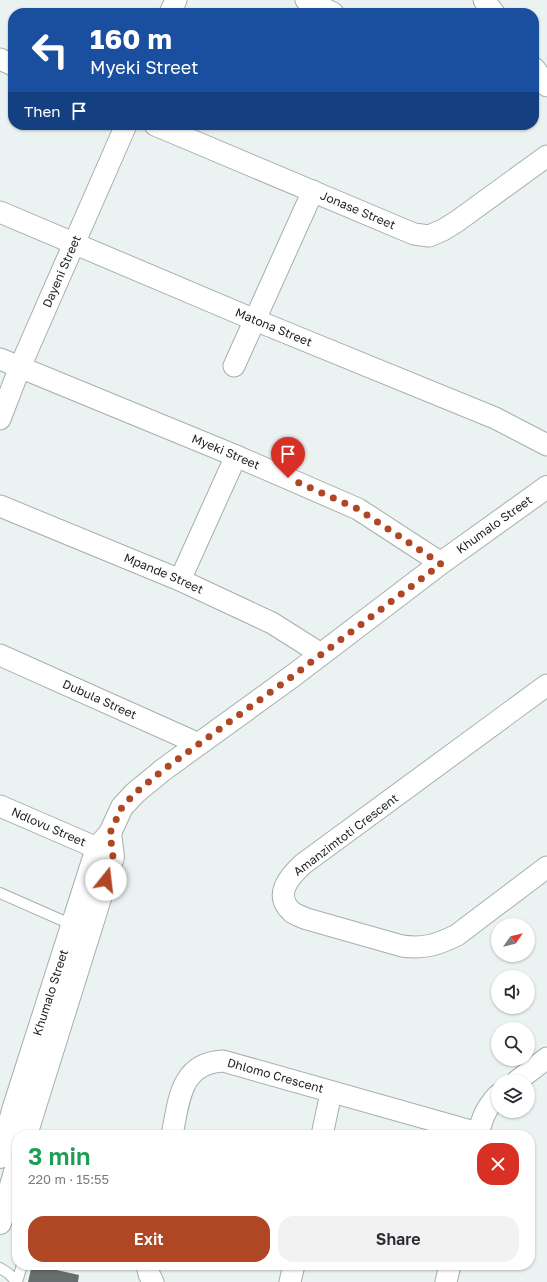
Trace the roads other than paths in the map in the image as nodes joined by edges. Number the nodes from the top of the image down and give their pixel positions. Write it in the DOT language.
graph roads {
  1 [pos="306,0"];
  2 [pos="484,0"];
  3 [pos="323,8"];
  4 [pos="490,8"];
  5 [pos="539,75"];
  6 [pos="547,86"];
  7 [pos="124,130"];
  8 [pos="167,130"];
  9 [pos="547,157"];
  10 [pos="312,190"];
  11 [pos="0,212"];
  12 [pos="75,244"];
  13 [pos="255,320"];
  14 [pos="0,359"];
  15 [pos="234,366"];
  16 [pos="20,367"];
  17 [pos="0,419"];
  18 [pos="547,445"];
  19 [pos="236,456"];
  20 [pos="547,487"];
  21 [pos="0,506"];
  22 [pos="441,564"];
  23 [pos="180,580"];
  24 [pos="321,654"];
  25 [pos="0,655"];
  26 [pos="547,685"];
  27 [pos="199,744"];
  28 [pos="0,806"];
  29 [pos="103,841"];
  30 [pos="547,867"];
  31 [pos="0,892"];
  32 [pos="81,929"];
  33 [pos="547,1058"];
  34 [pos="526,1074"];
  35 [pos="331,1092"];
  36 [pos="491,1103"];
  37 [pos="14,1130"];
  38 [pos="173,1130"];
  39 [pos="323,1130"];
  40 [pos="464,1130"];
  41 [pos="479,1130"];
  42 [pos="12,1135"];
  43 [pos="0,1157"];
  44 [pos="11,1187"];
  45 [pos="0,1223"];
  46 [pos="0,1268"];
  47 [pos="21,1270"];
  48 [pos="148,1270"];
  49 [pos="293,1270"];
  50 [pos="449,1270"];
  51 [pos="17,1282"];
  52 [pos="153,1282"];
  53 [pos="290,1282"];
  54 [pos="446,1282"];
  1 -- 3 [label="street"];
  2 -- 4 [label="street"];
  5 -- 6 [label="street"];
  7 -- 12 [label="street, Dayeni Street"];
  8 -- 10 [label="street, Jonase Street"];
  9 -- 10 [label="street, Jonase Street"];
  10 -- 13 [label="street"];
  11 -- 12 [label="street, Matona Street"];
  12 -- 13 [label="street, Matona Street"];
  12 -- 16 [label="street, Dayeni Street"];
  13 -- 15 [label="street"];
  13 -- 18 [label="street, Matona Street"];
  14 -- 16 [label="street, Myeki Street"];
  16 -- 17 [label="street, Dayeni Street"];
  16 -- 19 [label="street, Myeki Street"];
  19 -- 22 [label="street, Myeki Street"];
  19 -- 23 [label="street"];
  20 -- 22 [label="street, Khumalo Street"];
  21 -- 23 [label="street, Mpande Street"];
  22 -- 24 [label="street, Khumalo Street"];
  23 -- 24 [label="street, Mpande Street"];
  24 -- 27 [label="street, Khumalo Street"];
  25 -- 27 [label="street, Dubula Street"];
  26 -- 30 [label="street, Amanzimtoti Crescent"];
  27 -- 29 [label="street, Khumalo Street"];
  28 -- 29 [label="street, Ndlovu Street"];
  29 -- 32 [label="street, Khumalo Street"];
  31 -- 32 [label="lane"];
  32 -- 37 [label="street, Khumalo Street"];
  33 -- 34 [label="street"];
  35 -- 38 [label="street, Dhlomo Crescent"];
  35 -- 39 [label="street, Dhlomo Crescent"];
  35 -- 40 [label="street, Dhlomo Crescent"];
  36 -- 41 [label="street"];
  42 -- 43 [label="street, Khumalo Street"];
  44 -- 45 [label="street"];
  46 -- 51 [label="lane"];
  47 -- 51 [label="lane"];
  48 -- 52 [label="street"];
  49 -- 53 [label="street"];
  50 -- 54 [label="street"];
}
